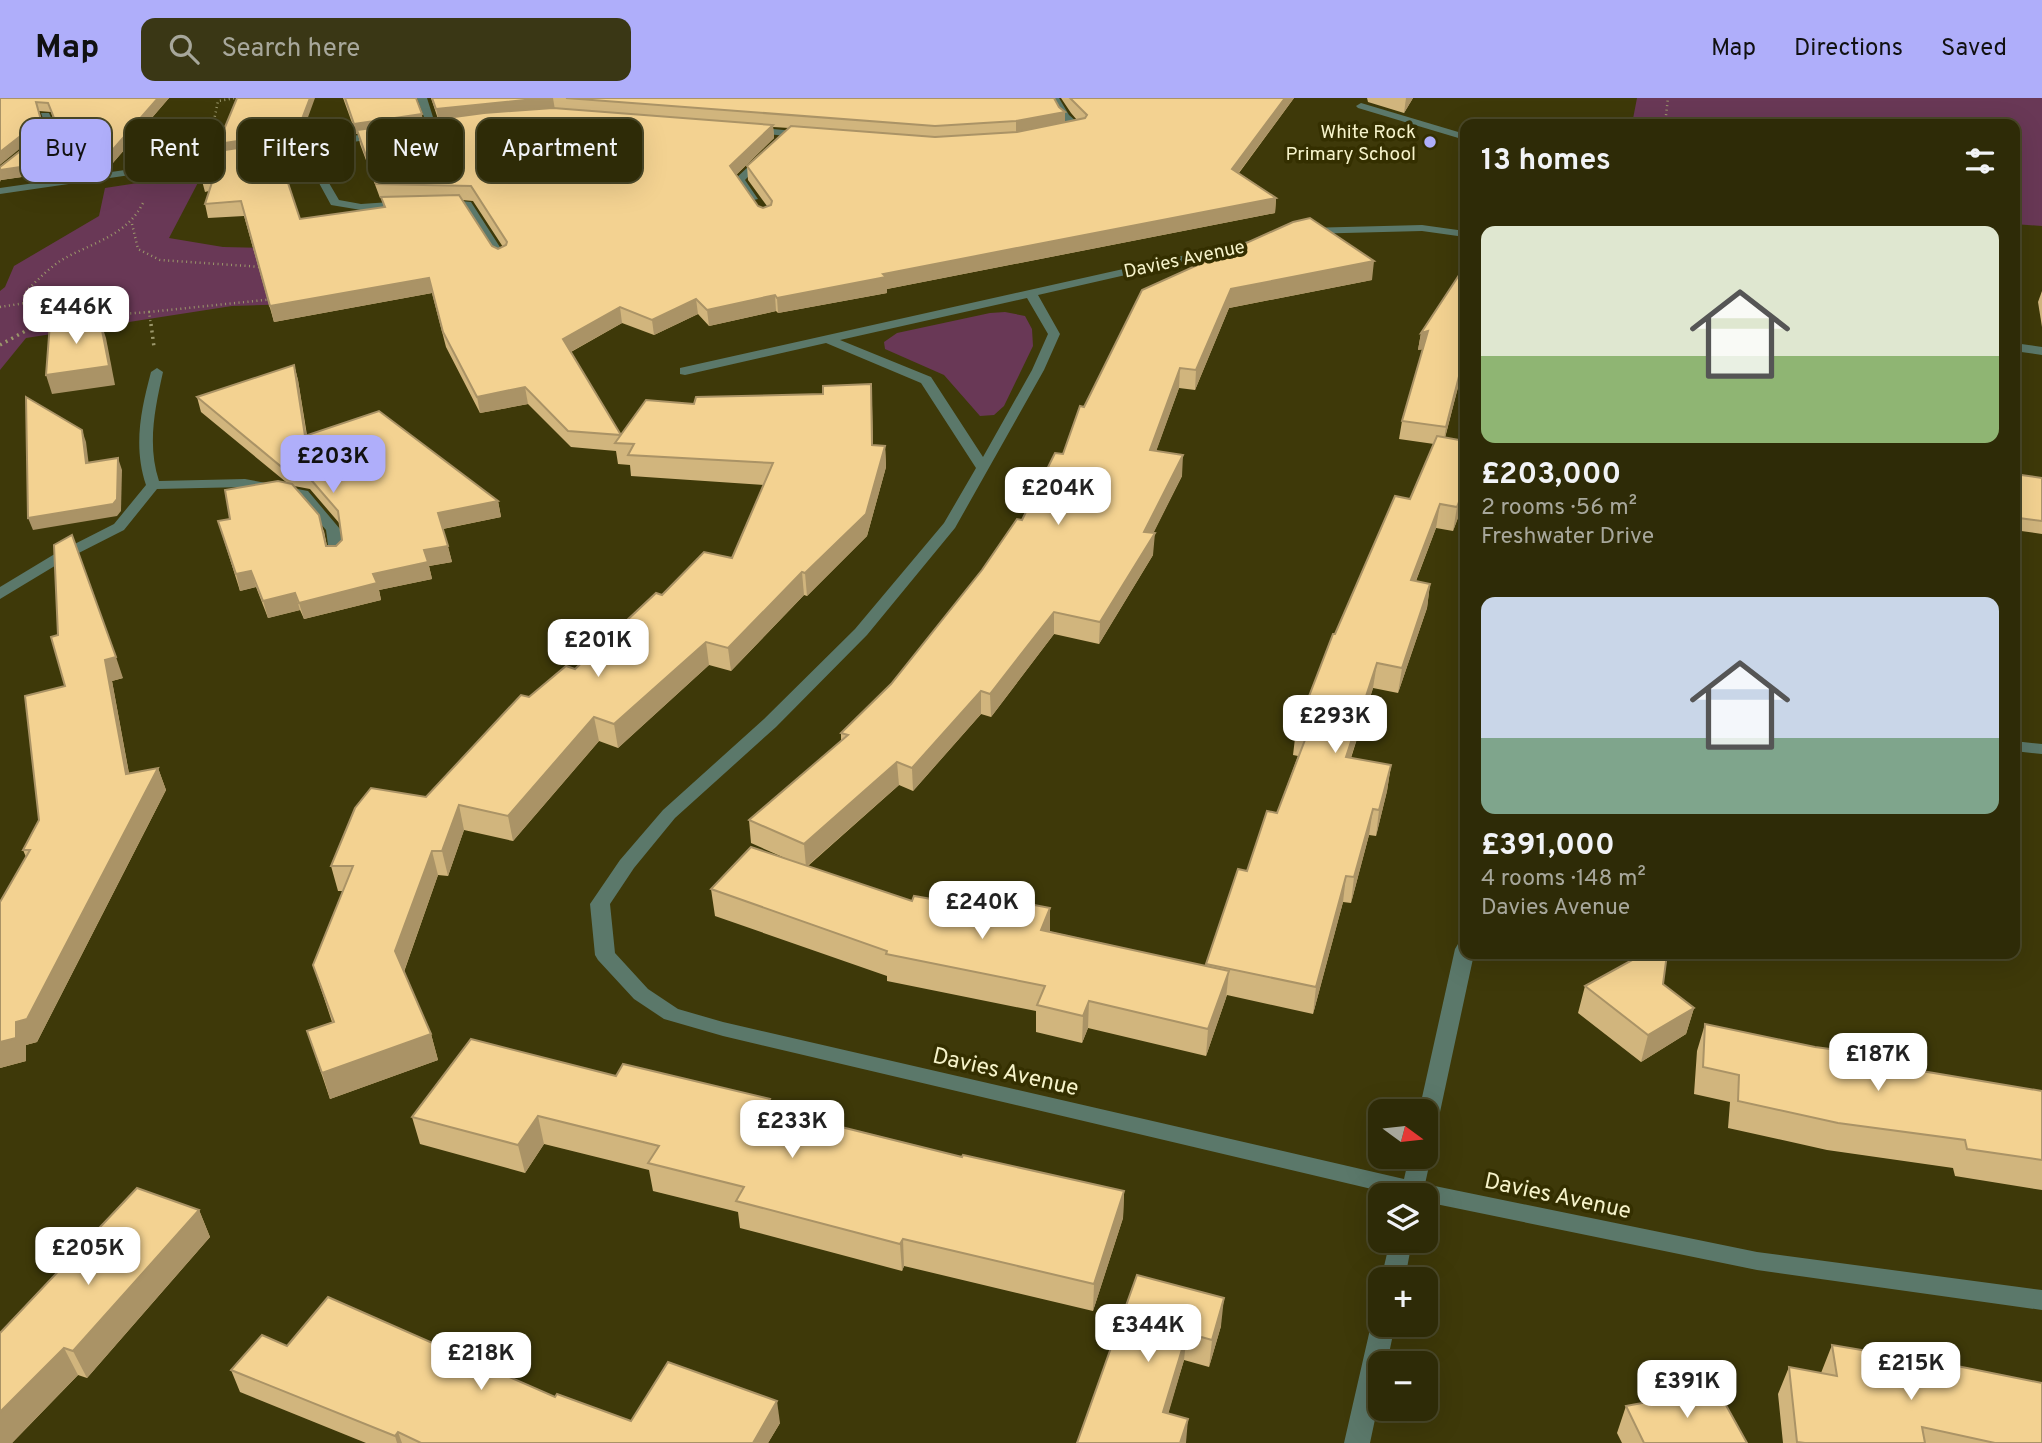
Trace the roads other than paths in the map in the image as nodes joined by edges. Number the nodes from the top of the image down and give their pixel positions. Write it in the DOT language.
graph roads {
  1 [pos="422,98"];
  2 [pos="1054,98"];
  3 [pos="1361,106"];
  4 [pos="45,115"];
  5 [pos="47,119"];
  6 [pos="430,119"];
  7 [pos="741,129"];
  8 [pos="789,133"];
  9 [pos="1054,134"];
  10 [pos="822,136"];
  11 [pos="1460,136"];
  12 [pos="238,157"];
  13 [pos="324,182"];
  14 [pos="0,191"];
  15 [pos="427,203"];
  16 [pos="414,204"];
  17 [pos="759,207"];
  18 [pos="1297,233"];
  19 [pos="1460,233"];
  20 [pos="1272,239"];
  21 [pos="501,258"];
  22 [pos="1031,294"];
  23 [pos="824,338"];
  24 [pos="2020,348"];
  25 [pos="2042,351"];
  26 [pos="685,371"];
  27 [pos="157,372"];
  28 [pos="983,468"];
  29 [pos="153,485"];
  30 [pos="335,557"];
  31 [pos="0,594"];
  32 [pos="2020,747"];
  33 [pos="2042,749"];
  34 [pos="1463,959"];
  35 [pos="1432,1099"];
  36 [pos="1374,1183"];
  37 [pos="1438,1197"];
  38 [pos="2042,1300"];
  39 [pos="1380,1337"];
  40 [pos="1357,1443"];
  1 -- 6 [label="street"];
  2 -- 9 [label="street"];
  3 -- 11 [label="street"];
  4 -- 5 [label="street"];
  7 -- 8 [label="street"];
  8 -- 10 [label="street"];
  8 -- 17 [label="street"];
  12 -- 14 [label="street"];
  13 -- 16 [label="street"];
  15 -- 21 [label="street"];
  18 -- 19 [label="street"];
  20 -- 22 [label="street, Davies Avenue"];
  22 -- 23 [label="street, Davies Avenue"];
  22 -- 28 [label="street, Davies Avenue"];
  23 -- 26 [label="street, Davies Avenue"];
  23 -- 28 [label="street"];
  24 -- 25 [label="street"];
  27 -- 29 [label="street"];
  28 -- 36 [label="street, Davies Avenue"];
  29 -- 30 [label="street"];
  29 -- 31 [label="street"];
  32 -- 33 [label="street"];
  34 -- 35 [label="street"];
  37 -- 38 [label="street, Davies Avenue"];
  39 -- 40 [label="street"];
}
